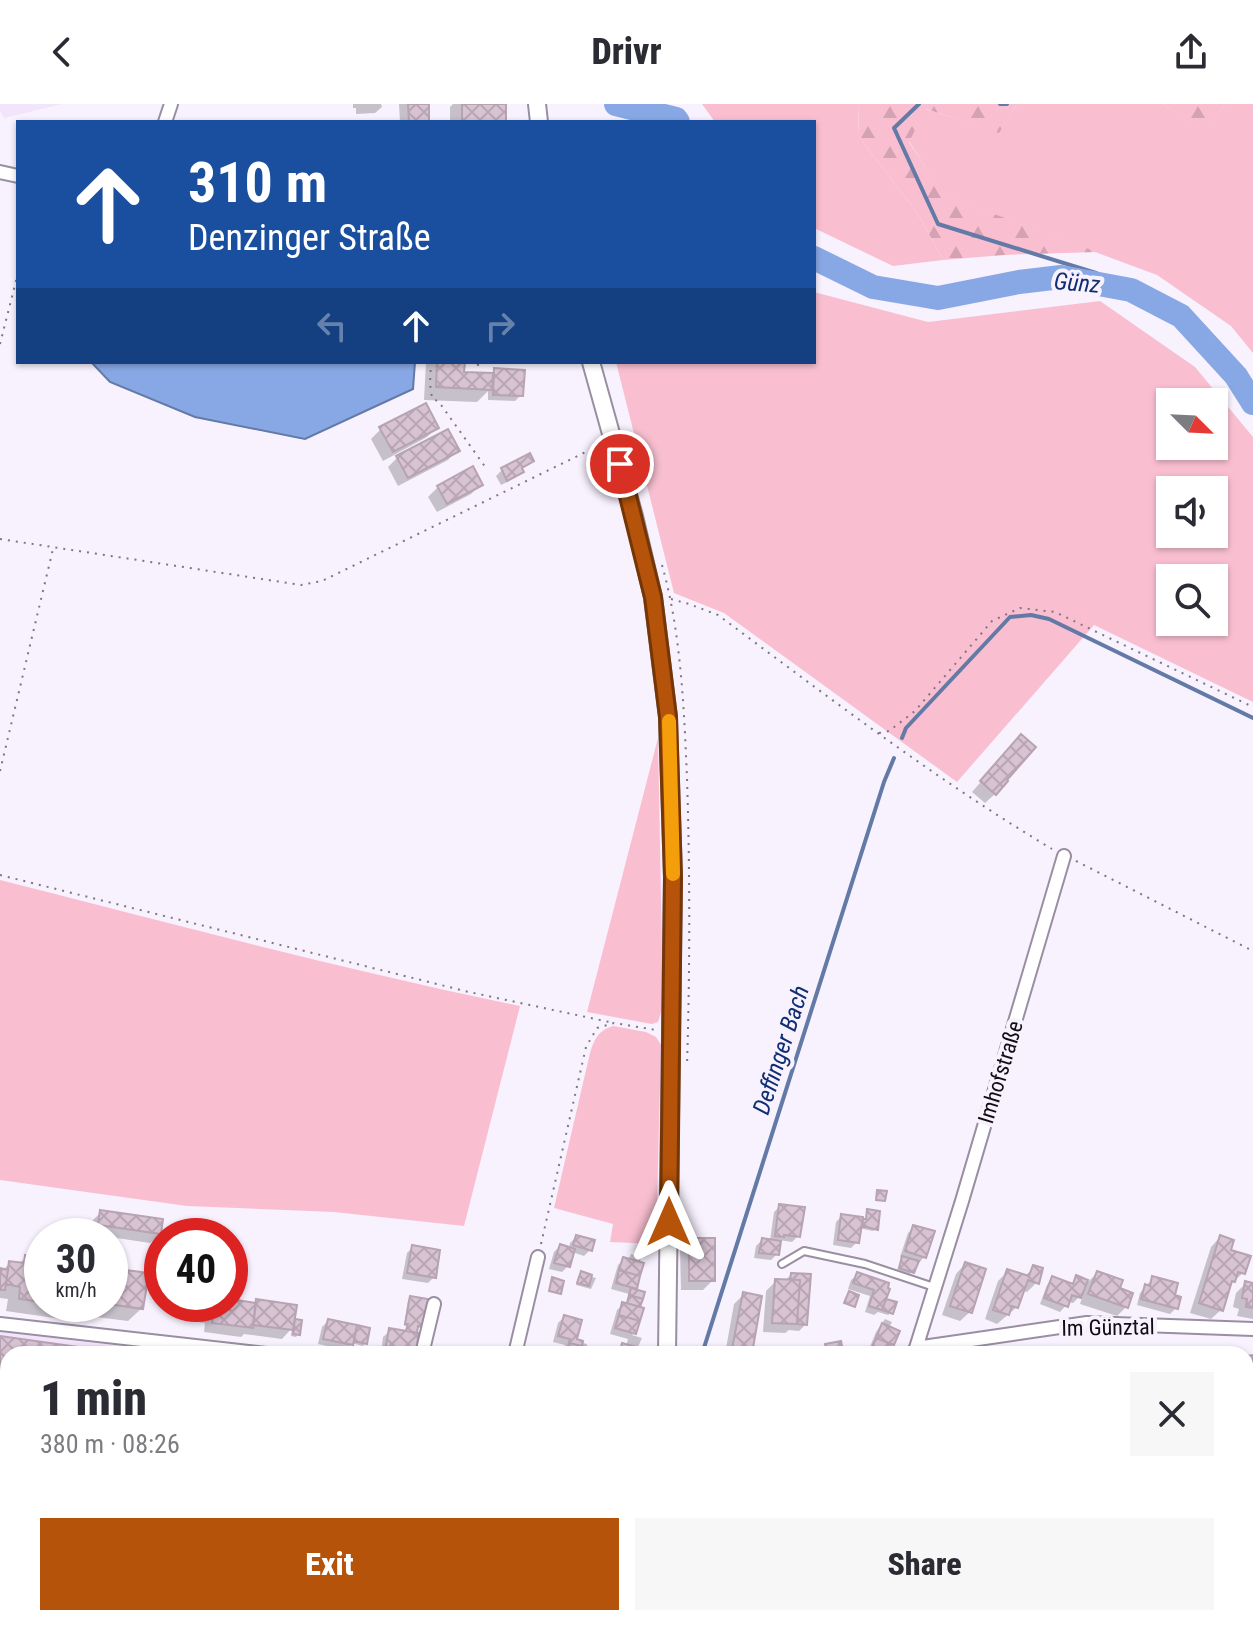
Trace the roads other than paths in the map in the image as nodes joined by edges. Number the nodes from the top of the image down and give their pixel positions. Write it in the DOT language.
graph roads {
  1 [pos="592,364"];
  2 [pos="1064,856"];
  3 [pos="538,1257"];
  4 [pos="782,1264"];
  5 [pos="934,1287"];
  6 [pos="434,1304"];
  7 [pos="0,1324"];
  8 [pos="1253,1329"];
  9 [pos="195,1346"];
  10 [pos="424,1346"];
  11 [pos="517,1346"];
  12 [pos="667,1346"];
  13 [pos="916,1346"];
  14 [pos="945,1346"];
  1 -- 12 [label="street"];
  2 -- 5 [label="street, Imhofstraße"];
  3 -- 11 [label="street"];
  4 -- 5 [label="lane"];
  5 -- 13 [label="street, Imhofstraße"];
  6 -- 10 [label="street"];
  7 -- 9 [label="street"];
  8 -- 14 [label="street, Im Günztal"];
}
